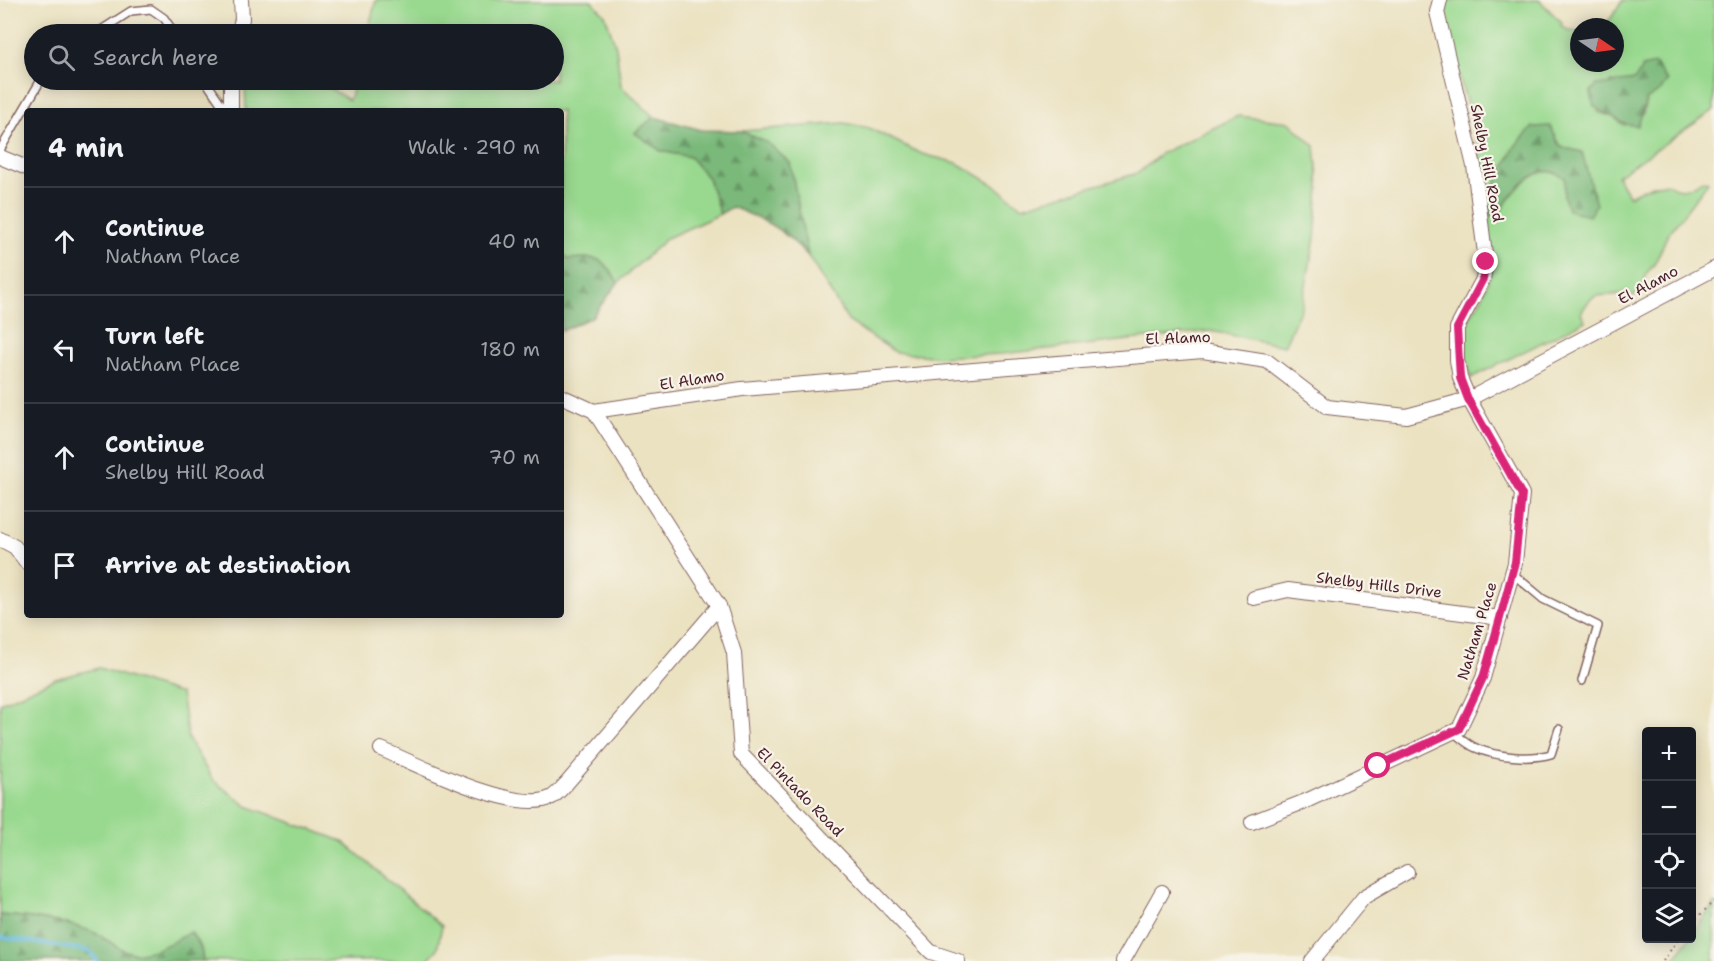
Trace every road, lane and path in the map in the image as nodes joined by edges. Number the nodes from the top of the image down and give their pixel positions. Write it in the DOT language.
graph roads {
  1 [pos="241,0"];
  2 [pos="1440,0"];
  3 [pos="111,24"];
  4 [pos="168,24"];
  5 [pos="241,24"];
  6 [pos="35,90"];
  7 [pos="212,90"];
  8 [pos="231,90"];
  9 [pos="25,108"];
  10 [pos="224,108"];
  11 [pos="231,108"];
  12 [pos="24,109"];
  13 [pos="0,150"];
  14 [pos="0,157"];
  15 [pos="24,167"];
  16 [pos="1714,269"];
  17 [pos="564,397"];
  18 [pos="1468,399"];
  19 [pos="594,411"];
  20 [pos="0,539"];
  21 [pos="24,559"];
  22 [pos="1512,573"];
  23 [pos="1254,598"];
  24 [pos="719,606"];
  25 [pos="1500,618"];
  26 [pos="1582,681"];
  27 [pos="1559,729"];
  28 [pos="1453,732"];
  29 [pos="381,750"];
  30 [pos="1252,822"];
  31 [pos="1407,872"];
  32 [pos="1162,892"];
  33 [pos="1714,901"];
  34 [pos="1696,919"];
  35 [pos="1676,943"];
  36 [pos="958,961"];
  37 [pos="1123,961"];
  38 [pos="1312,961"];
  39 [pos="1663,961"];
  1 -- 5 [label="street"];
  2 -- 18 [label="street, Shelby Hill Road"];
  3 -- 4 [label="lane"];
  6 -- 9 [label="lane"];
  7 -- 10 [label="lane"];
  8 -- 11 [label="street"];
  12 -- 13 [label="lane"];
  14 -- 15 [label="street"];
  16 -- 18 [label="street, El Alamo"];
  17 -- 19 [label="street"];
  18 -- 19 [label="street, El Alamo"];
  18 -- 22 [label="street, Natham Place"];
  19 -- 24 [label="street, El Pintado Road"];
  20 -- 21 [label="street"];
  22 -- 25 [label="street, Natham Place"];
  22 -- 26 [label="lane"];
  23 -- 25 [label="street, Shelby Hills Drive"];
  24 -- 29 [label="street"];
  24 -- 36 [label="street, El Pintado Road"];
  25 -- 28 [label="street, Natham Place"];
  27 -- 28 [label="lane"];
  28 -- 30 [label="street"];
  31 -- 38 [label="street"];
  32 -- 37 [label="street"];
  33 -- 34 [label="path"];
  35 -- 39 [label="path"];
}
